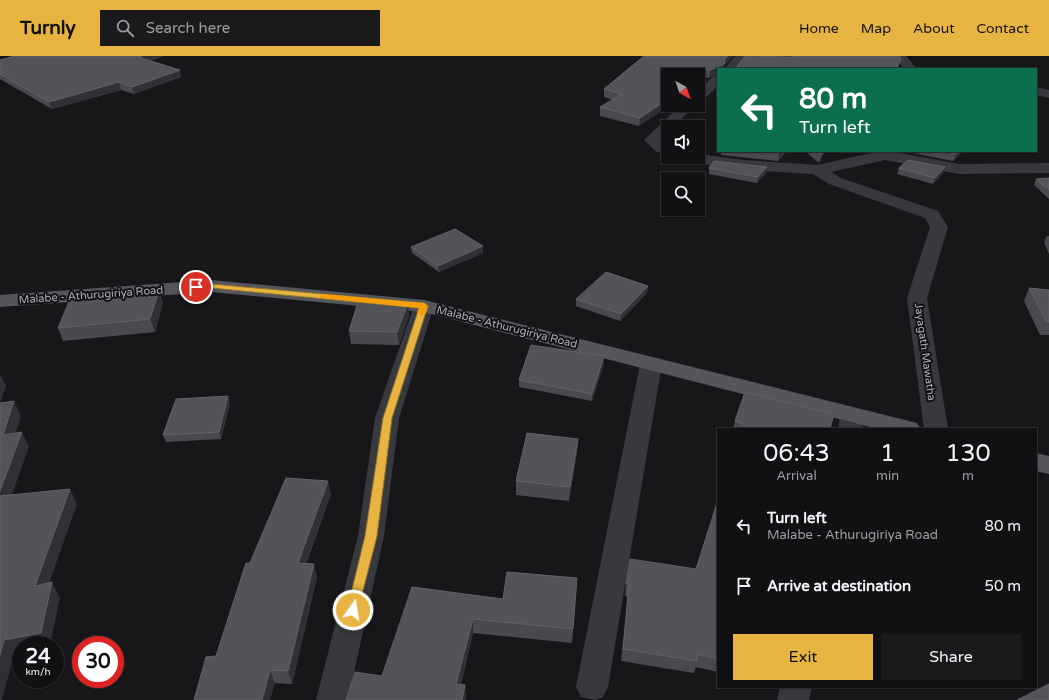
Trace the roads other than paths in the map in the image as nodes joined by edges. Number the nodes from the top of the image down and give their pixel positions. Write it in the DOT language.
graph roads {
  1 [pos="741,56"];
  2 [pos="900,56"];
  3 [pos="731,68"];
  4 [pos="910,68"];
  5 [pos="717,80"];
  6 [pos="705,91"];
  7 [pos="1037,91"];
  8 [pos="1049,94"];
  9 [pos="681,112"];
  10 [pos="672,120"];
  11 [pos="661,130"];
  12 [pos="661,149"];
  13 [pos="887,153"];
  14 [pos="705,159"];
  15 [pos="1049,168"];
  16 [pos="817,170"];
  17 [pos="0,301"];
  18 [pos="424,306"];
  19 [pos="650,364"];
  20 [pos="851,422"];
  21 [pos="901,428"];
  22 [pos="936,428"];
  23 [pos="1037,462"];
  24 [pos="1049,465"];
  25 [pos="592,687"];
  26 [pos="796,688"];
  27 [pos="332,700"];
  28 [pos="793,700"];
  1 -- 3 [label="street"];
  2 -- 4 [label="street"];
  5 -- 6 [label="street"];
  7 -- 8 [label="street"];
  9 -- 10 [label="street"];
  11 -- 12 [label="street"];
  13 -- 15 [label="street"];
  13 -- 16 [label="street"];
  14 -- 16 [label="street"];
  16 -- 22 [label="street, Jayagath Mawatha"];
  17 -- 18 [label="main road, Malabe - Athurugiriya Road"];
  18 -- 19 [label="main road, Malabe - Athurugiriya Road"];
  18 -- 27 [label="street"];
  19 -- 20 [label="main road, Malabe - Athurugiriya Road"];
  19 -- 25 [label="street"];
  20 -- 21 [label="main road, Malabe - Athurugiriya Road"];
  23 -- 24 [label="main road"];
  26 -- 28 [label="street"];
}
